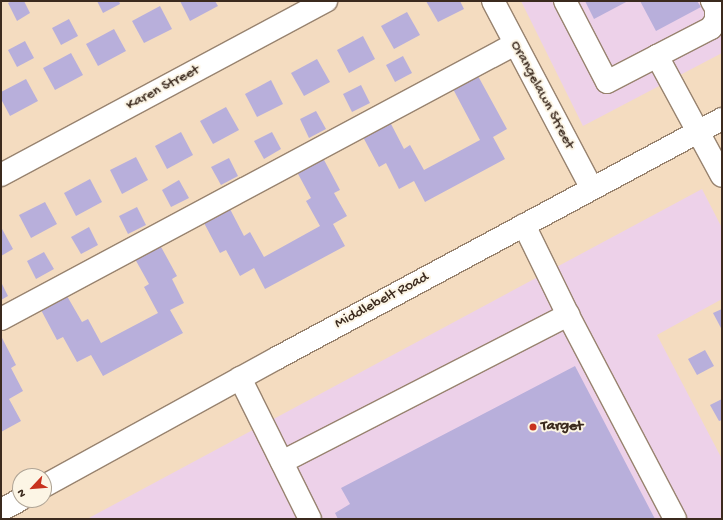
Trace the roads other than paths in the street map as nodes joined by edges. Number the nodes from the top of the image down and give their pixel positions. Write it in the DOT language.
graph roads {
  1 [pos="326,1"];
  2 [pos="493,1"];
  3 [pos="565,1"];
  4 [pos="712,1"];
  5 [pos="515,44"];
  6 [pos="657,56"];
  7 [pos="722,119"];
  8 [pos="699,131"];
  9 [pos="1,175"];
  10 [pos="722,176"];
  11 [pos="592,189"];
  12 [pos="524,225"];
  13 [pos="568,315"];
  14 [pos="1,319"];
  15 [pos="240,378"];
  16 [pos="282,462"];
  17 [pos="52,482"];
  18 [pos="12,504"];
  19 [pos="1,510"];
  20 [pos="310,519"];
  21 [pos="675,519"];
  1 -- 9 [label="main road, Karen Street"];
  2 -- 5 [label="main road, Orangelawn Street"];
  3 -- 6 [label="main road"];
  4 -- 6 [label="main road"];
  5 -- 11 [label="main road, Orangelawn Street"];
  5 -- 14 [label="main road"];
  6 -- 8 [label="main road"];
  7 -- 8 [label="main road, Middlebelt Road"];
  8 -- 10 [label="main road"];
  8 -- 11 [label="main road, Middlebelt Road"];
  11 -- 12 [label="main road, Middlebelt Road"];
  12 -- 13 [label="main road"];
  12 -- 15 [label="main road, Middlebelt Road"];
  13 -- 16 [label="main road"];
  13 -- 21 [label="main road"];
  15 -- 16 [label="main road"];
  15 -- 17 [label="main road, Middlebelt Road"];
  16 -- 20 [label="main road"];
  18 -- 19 [label="main road"];
}
